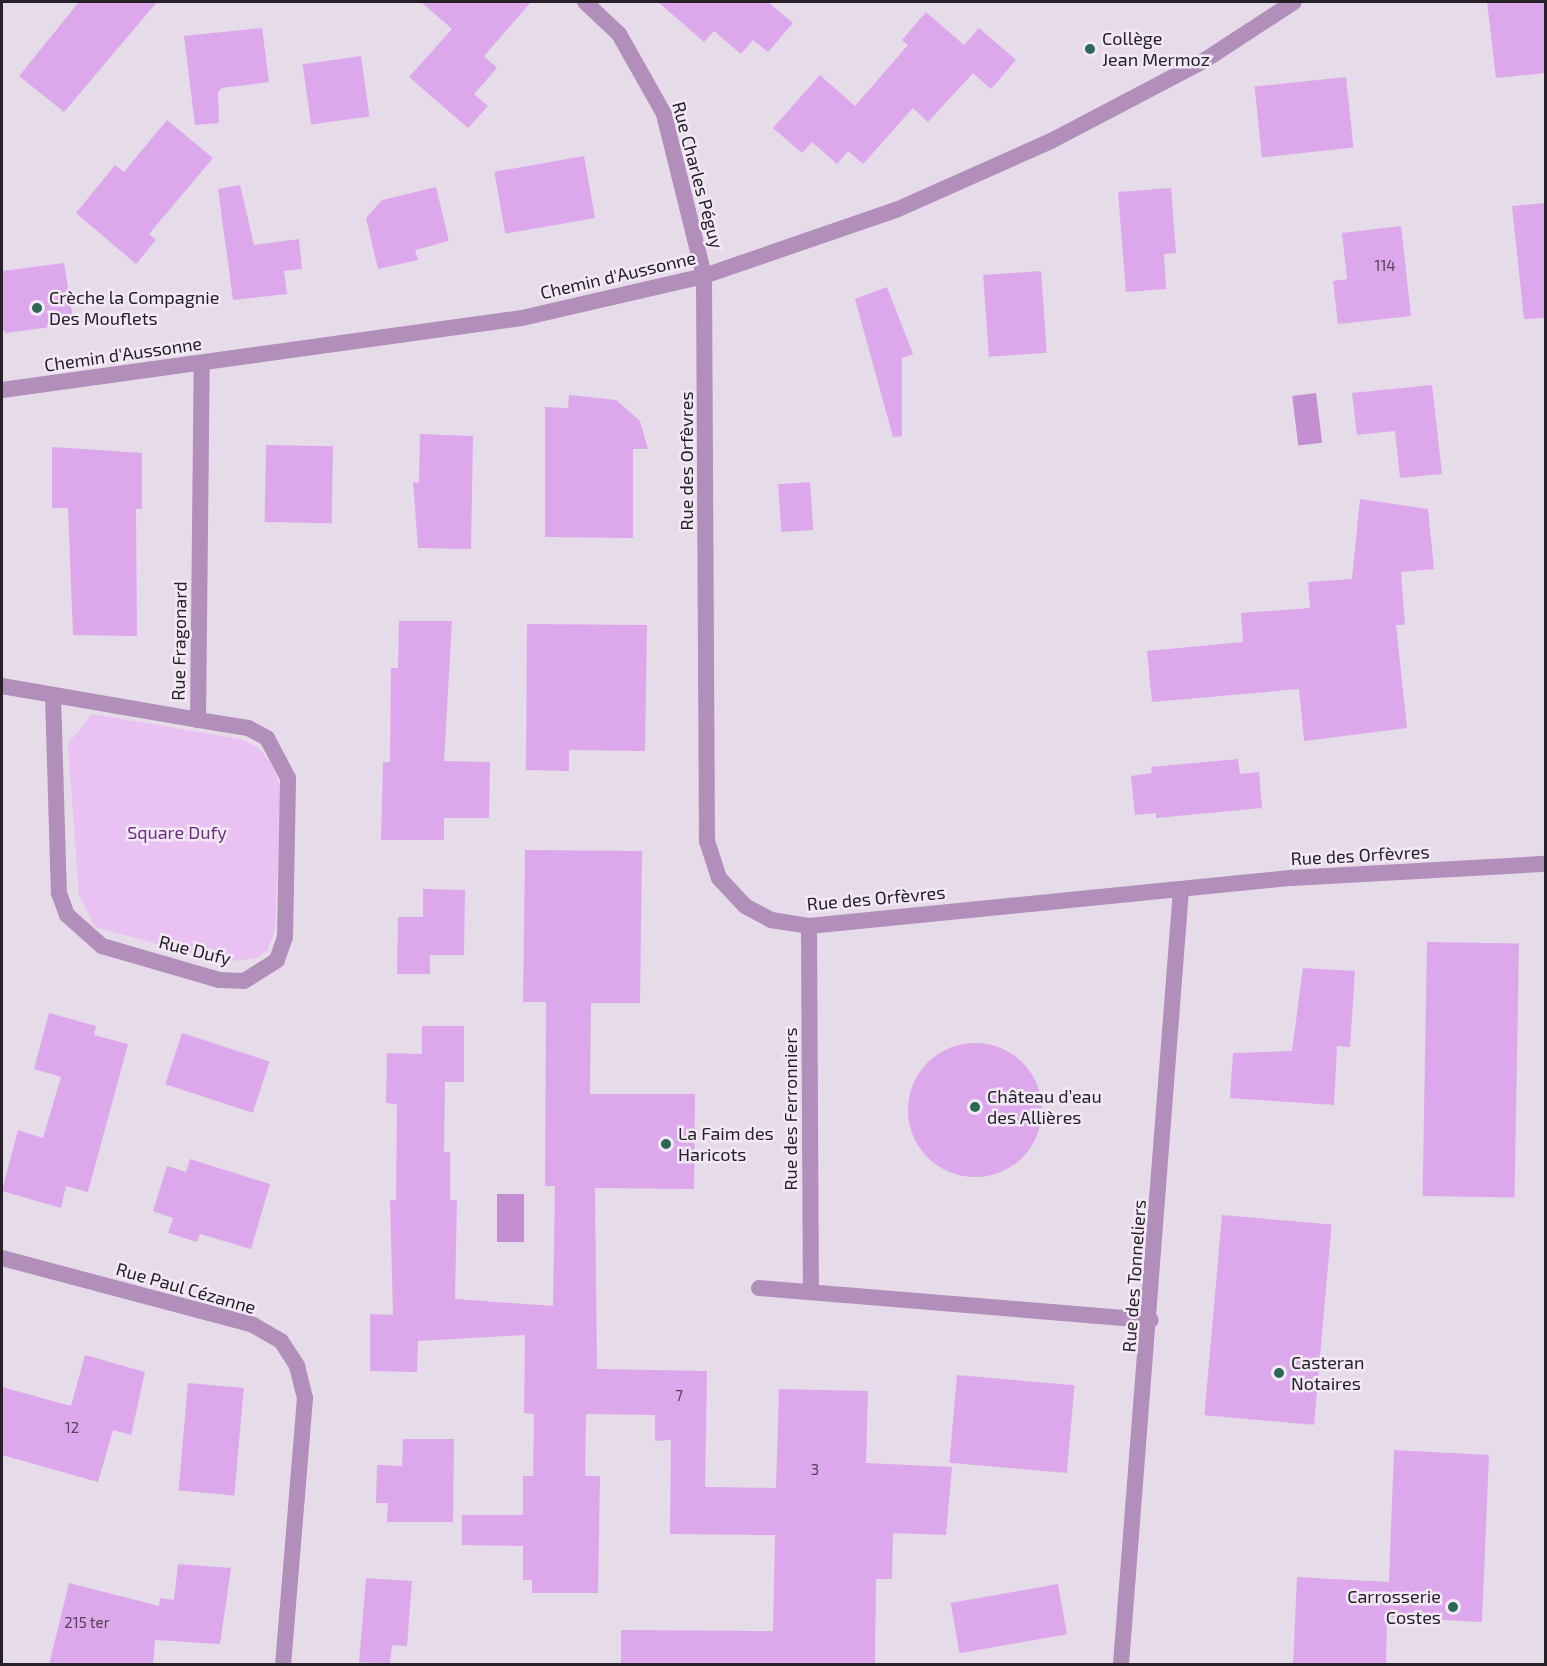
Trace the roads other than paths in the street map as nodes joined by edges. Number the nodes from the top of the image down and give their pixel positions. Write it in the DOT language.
graph roads {
  1 [pos="585,2"];
  2 [pos="1294,2"];
  3 [pos="704,276"];
  4 [pos="202,363"];
  5 [pos="2,390"];
  6 [pos="2,686"];
  7 [pos="53,695"];
  8 [pos="198,720"];
  9 [pos="1545,864"];
  10 [pos="1180,890"];
  11 [pos="809,926"];
  12 [pos="2,1258"];
  13 [pos="759,1287"];
  14 [pos="811,1292"];
  15 [pos="1151,1320"];
  16 [pos="283,1665"];
  17 [pos="1121,1665"];
  1 -- 3 [label="street, Rue Charles Péguy"];
  2 -- 3 [label="street, Chemin d'Aussonne"];
  3 -- 4 [label="street, Chemin d'Aussonne"];
  3 -- 11 [label="street, Rue des Orfèvres"];
  4 -- 5 [label="street, Chemin d'Aussonne"];
  4 -- 8 [label="street, Rue Fragonard"];
  6 -- 7 [label="street, Rue Fragonard"];
  7 -- 8 [label="street, Rue Fragonard"];
  7 -- 8 [label="street, Rue Dufy"];
  9 -- 10 [label="street, Rue des Orfèvres"];
  10 -- 11 [label="street, Rue des Orfèvres"];
  10 -- 15 [label="street, Rue des Tonneliers"];
  11 -- 14 [label="street, Rue des Ferronniers"];
  12 -- 16 [label="street, Rue Paul Cézanne"];
  13 -- 14 [label="street"];
  14 -- 15 [label="street"];
  15 -- 17 [label="street, Rue des Tonneliers"];
}
